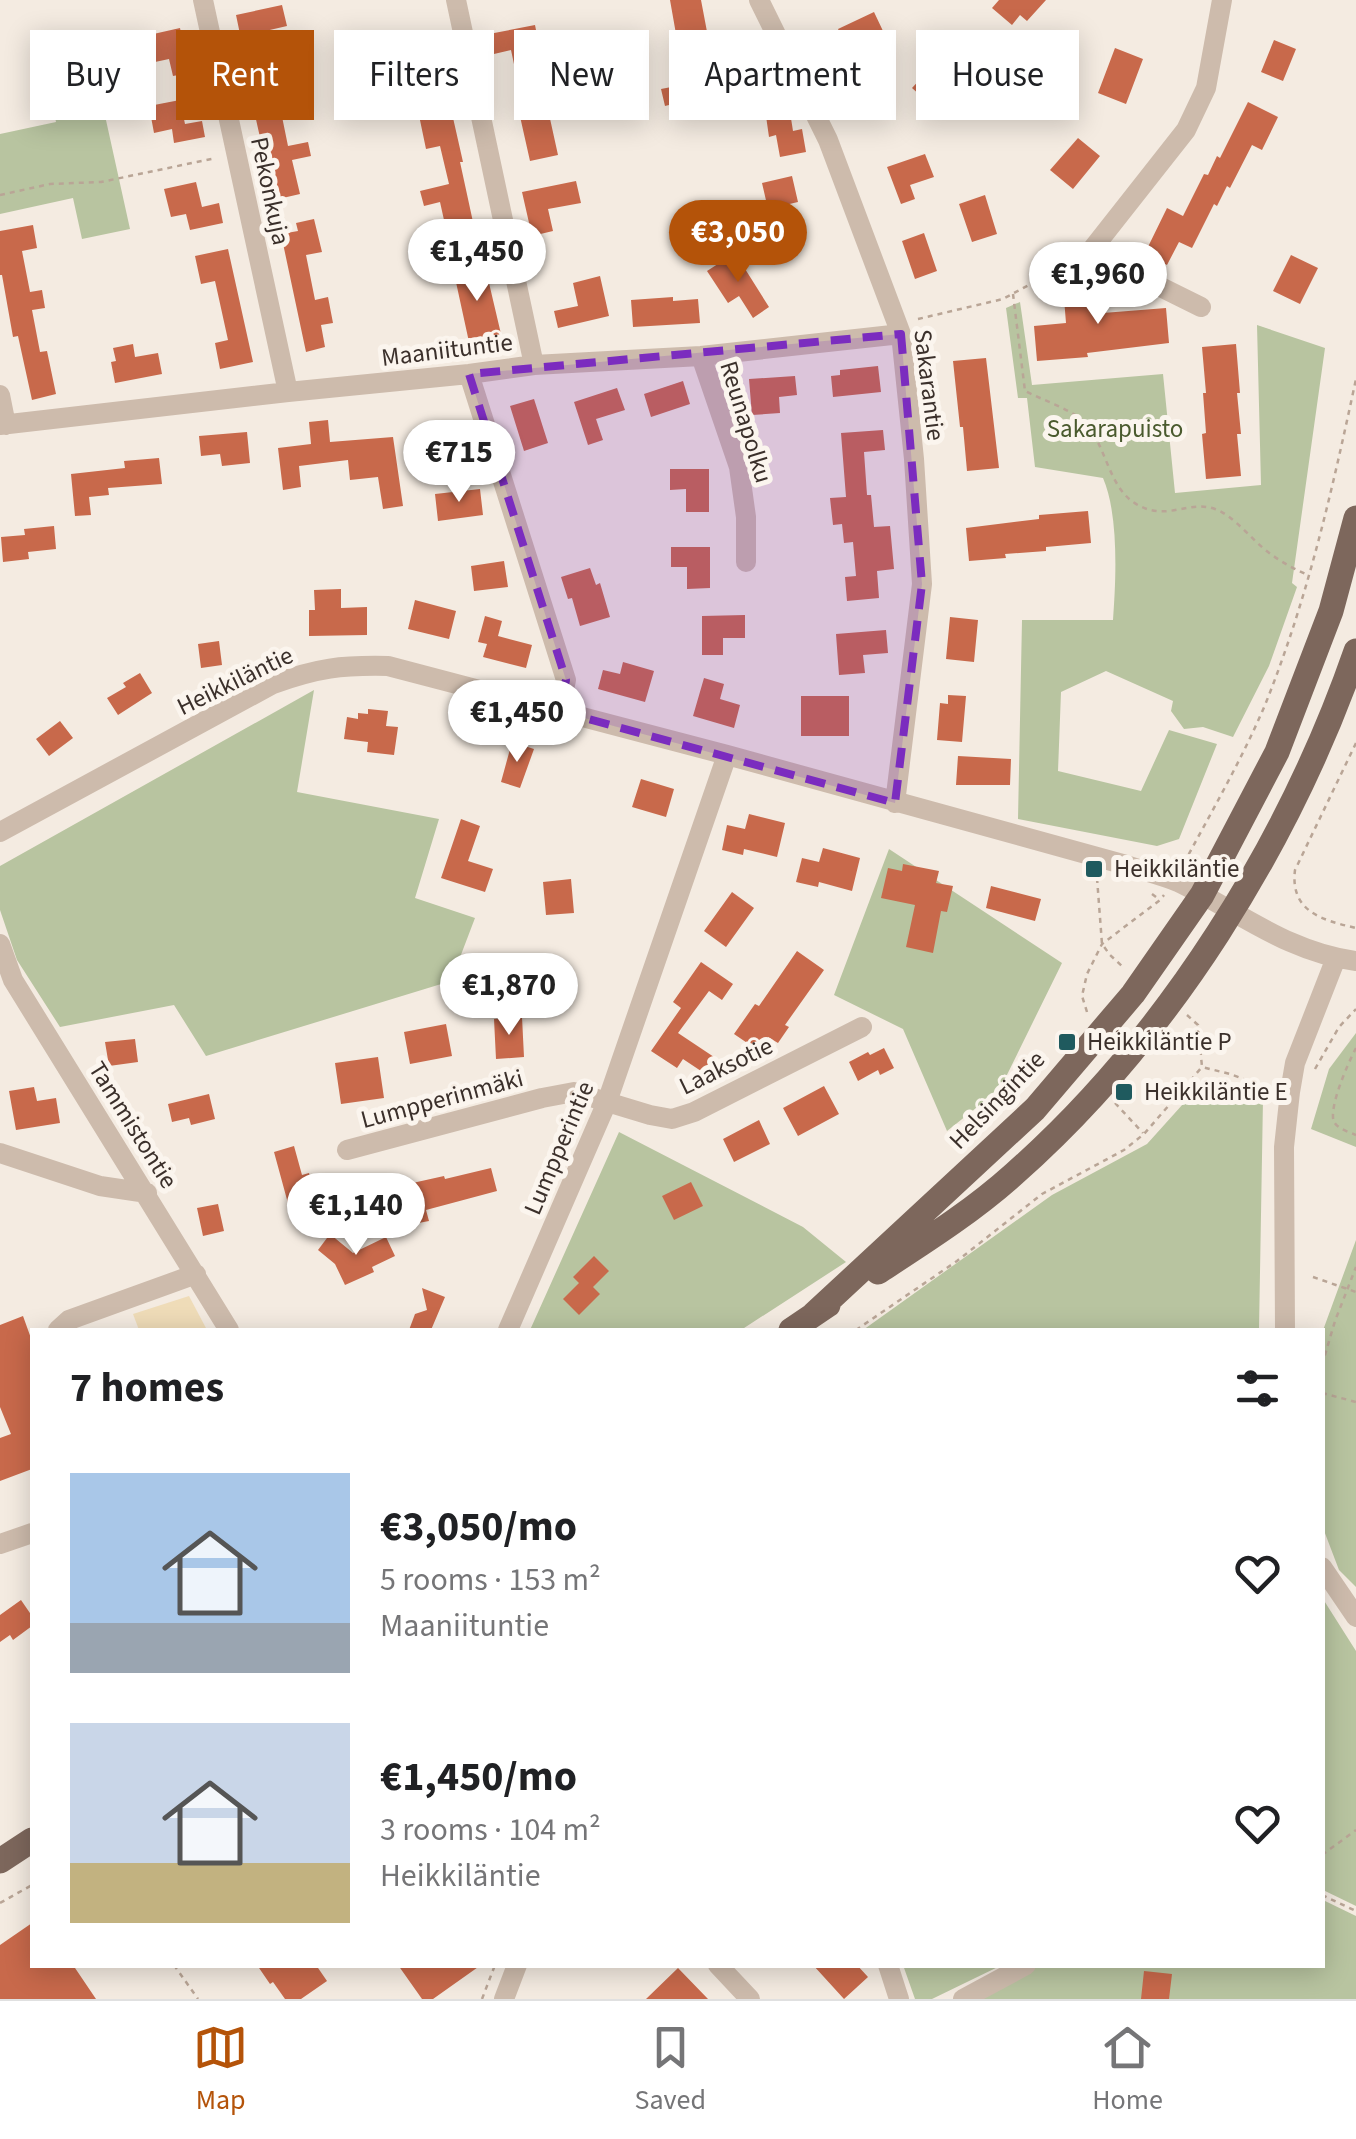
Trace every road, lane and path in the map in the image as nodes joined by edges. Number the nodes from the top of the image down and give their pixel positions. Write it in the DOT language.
graph roads {
  1 [pos="204,0"];
  2 [pos="456,0"];
  3 [pos="759,0"];
  4 [pos="1222,0"];
  5 [pos="237,154"];
  6 [pos="0,195"];
  7 [pos="1090,252"];
  8 [pos="1013,294"];
  9 [pos="1201,307"];
  10 [pos="899,328"];
  11 [pos="701,356"];
  12 [pos="534,365"];
  13 [pos="469,374"];
  14 [pos="1356,378"];
  15 [pos="288,392"];
  16 [pos="0,395"];
  17 [pos="3,425"];
  18 [pos="1356,518"];
  19 [pos="746,562"];
  20 [pos="1310,576"];
  21 [pos="1356,651"];
  22 [pos="558,711"];
  23 [pos="1356,743"];
  24 [pos="727,755"];
  25 [pos="895,803"];
  26 [pos="0,832"];
  27 [pos="1096,870"];
  28 [pos="1174,880"];
  29 [pos="1202,895"];
  30 [pos="1231,913"];
  31 [pos="1356,928"];
  32 [pos="0,944"];
  33 [pos="1102,944"];
  34 [pos="1346,960"];
  35 [pos="1128,971"];
  36 [pos="1181,1009"];
  37 [pos="1356,1009"];
  38 [pos="1087,1014"];
  39 [pos="862,1027"];
  40 [pos="1356,1048"];
  41 [pos="1202,1067"];
  42 [pos="1312,1078"];
  43 [pos="1274,1090"];
  44 [pos="1124,1092"];
  45 [pos="608,1102"];
  46 [pos="1144,1134"];
  47 [pos="1356,1135"];
  48 [pos="347,1150"];
  49 [pos="0,1154"];
  50 [pos="146,1193"];
  51 [pos="1356,1267"];
  52 [pos="196,1274"];
  53 [pos="1313,1277"];
  54 [pos="1348,1289"];
  55 [pos="1356,1292"];
  56 [pos="814,1314"];
  57 [pos="60,1328"];
  58 [pos="228,1328"];
  59 [pos="509,1328"];
  60 [pos="794,1328"];
  61 [pos="859,1328"];
  62 [pos="1285,1328"];
  63 [pos="1325,1355"];
  64 [pos="1325,1394"];
  65 [pos="1356,1402"];
  66 [pos="30,1534"];
  67 [pos="0,1544"];
  68 [pos="1325,1572"];
  69 [pos="1356,1618"];
  70 [pos="1356,1830"];
  71 [pos="30,1841"];
  72 [pos="1325,1852"];
  73 [pos="0,1860"];
  74 [pos="30,1885"];
  75 [pos="1325,1896"];
  76 [pos="0,1904"];
  77 [pos="1356,1910"];
  78 [pos="176,1968"];
  79 [pos="494,1968"];
  80 [pos="516,1968"];
  81 [pos="721,1968"];
  82 [pos="889,1968"];
  83 [pos="1020,1968"];
  84 [pos="198,1999"];
  85 [pos="482,1999"];
  86 [pos="504,1999"];
  87 [pos="750,1999"];
  88 [pos="899,1999"];
  89 [pos="963,1999"];
  1 -- 5 [label="street, Pekonkuja"];
  2 -- 12 [label="street"];
  3 -- 10 [label="street, Sakarantie"];
  4 -- 7 [label="street"];
  5 -- 6 [label="path"];
  5 -- 15 [label="street, Pekonkuja"];
  7 -- 8 [label="path"];
  7 -- 9 [label="street"];
  8 -- 10 [label="path"];
  8 -- 20 [label="path"];
  10 -- 11 [label="street, Maaniituntie"];
  10 -- 25 [label="street, Sakarantie"];
  11 -- 12 [label="street, Maaniituntie"];
  11 -- 19 [label="street, Reunapolku"];
  12 -- 13 [label="street, Maaniituntie"];
  13 -- 15 [label="street, Maaniituntie"];
  13 -- 22 [label="street"];
  14 -- 20 [label="path"];
  15 -- 17 [label="street, Maaniituntie"];
  16 -- 17 [label="street"];
  18 -- 29 [label="main road, Helsingintie"];
  20 -- 28 [label="path"];
  21 -- 30 [label="main road, Helsingintie"];
  22 -- 24 [label="street, Heikkiläntie"];
  22 -- 26 [label="street, Heikkiläntie"];
  23 -- 31 [label="path"];
  24 -- 25 [label="street, Heikkiläntie"];
  24 -- 45 [label="street, Lumpperintie"];
  25 -- 28 [label="street, Heikkiläntie"];
  27 -- 33 [label="path"];
  28 -- 29 [label="street, Heikkiläntie"];
  28 -- 33 [label="path"];
  29 -- 30 [label="street, Heikkiläntie"];
  29 -- 56 [label="main road, Helsingintie"];
  30 -- 34 [label="street, Heikkiläntie"];
  30 -- 56 [label="main road, Helsingintie"];
  32 -- 50 [label="street, Tammistontie"];
  33 -- 35 [label="path"];
  33 -- 38 [label="path"];
  34 -- 62 [label="street"];
  36 -- 41 [label="path"];
  37 -- 42 [label="path"];
  39 -- 45 [label="street, Laaksotie"];
  40 -- 47 [label="path"];
  41 -- 43 [label="path"];
  41 -- 46 [label="path"];
  44 -- 46 [label="path"];
  45 -- 48 [label="street, Lumpperinmäki"];
  45 -- 59 [label="street, Lumpperintie"];
  46 -- 61 [label="path"];
  49 -- 50 [label="street"];
  50 -- 52 [label="street, Tammistontie"];
  51 -- 54 [label="path"];
  52 -- 57 [label="street"];
  52 -- 58 [label="street, Tammistontie"];
  53 -- 54 [label="path"];
  54 -- 55 [label="path"];
  54 -- 63 [label="path"];
  56 -- 60 [label="main road, Helsingintie"];
  64 -- 65 [label="path"];
  66 -- 67 [label="street"];
  68 -- 69 [label="street"];
  70 -- 72 [label="path"];
  71 -- 73 [label="main road"];
  74 -- 76 [label="path"];
  75 -- 77 [label="path"];
  78 -- 84 [label="path"];
  79 -- 85 [label="path"];
  80 -- 86 [label="street"];
  81 -- 87 [label="street"];
  82 -- 88 [label="street"];
  83 -- 89 [label="street"];
}
